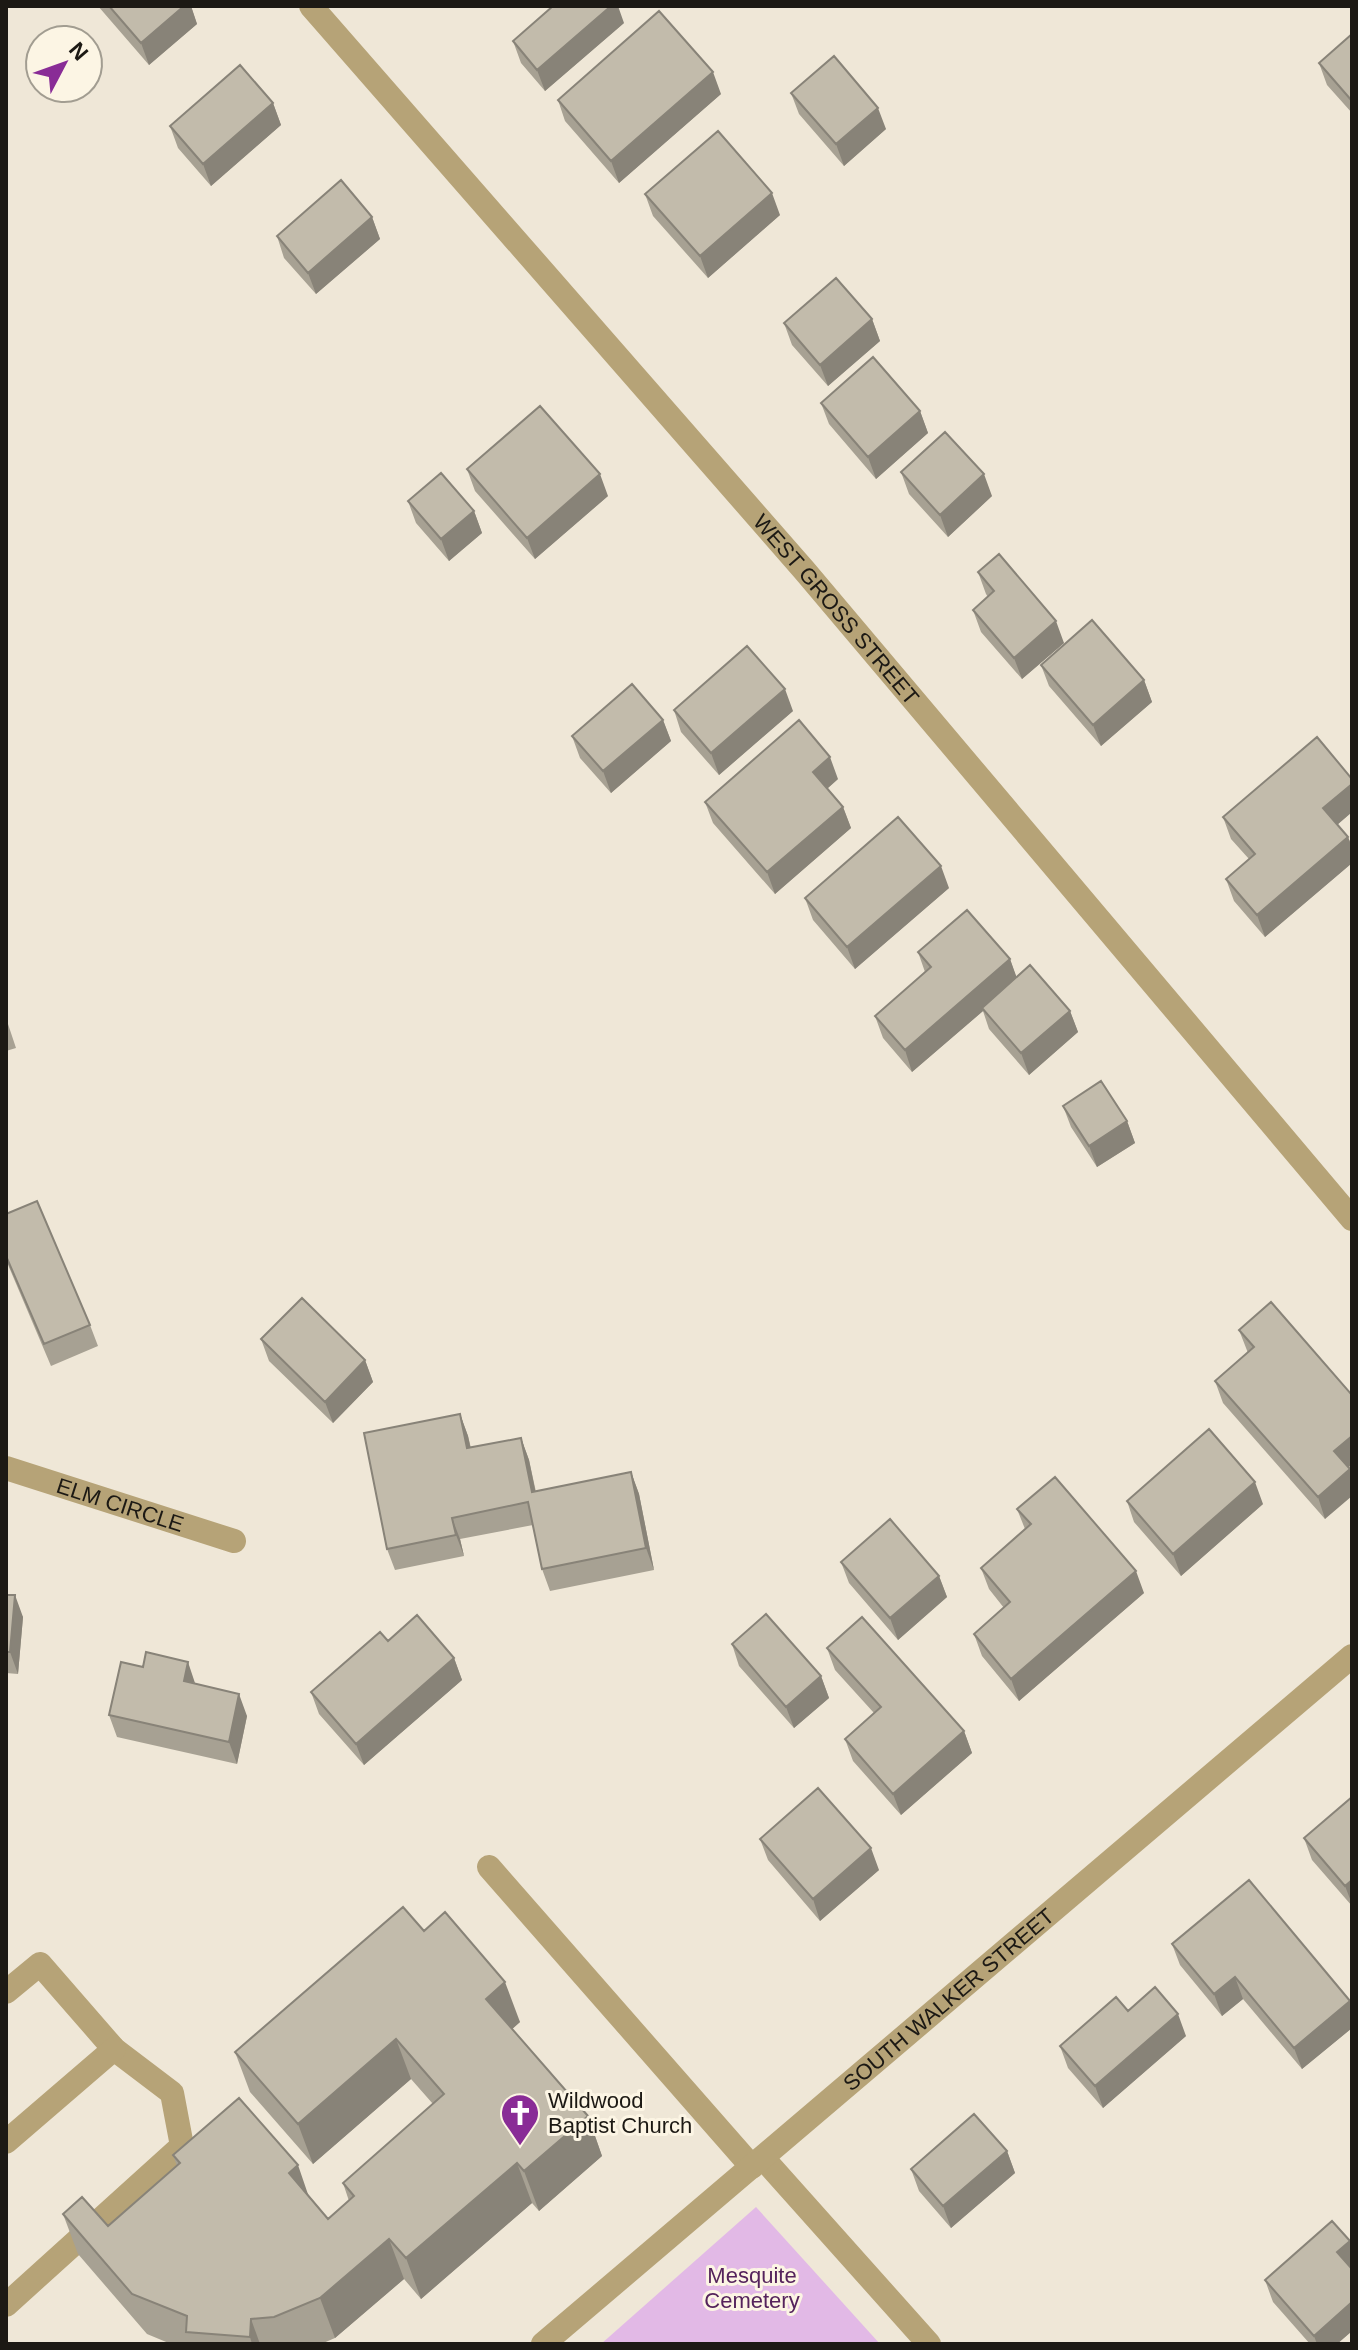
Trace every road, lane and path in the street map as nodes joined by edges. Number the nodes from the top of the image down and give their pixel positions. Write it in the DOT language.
graph roads {
  1 [pos="311,6"];
  2 [pos="1352,1219"];
  3 [pos="6,1468"];
  4 [pos="234,1541"];
  5 [pos="1352,1656"];
  6 [pos="489,1867"];
  7 [pos="6,1992"];
  8 [pos="114,2049"];
  9 [pos="6,2142"];
  10 [pos="757,2162"];
  11 [pos="6,2305"];
  12 [pos="543,2344"];
  13 [pos="929,2344"];
  1 -- 2 [label="street, WEST GROSS STREET"];
  3 -- 4 [label="street, ELM CIRCLE"];
  5 -- 10 [label="street, SOUTH WALKER STREET"];
  6 -- 10 [label="street"];
  7 -- 8 [label="street"];
  8 -- 9 [label="street"];
  8 -- 11 [label="street"];
  10 -- 12 [label="street, SOUTH WALKER STREET"];
  10 -- 13 [label="street"];
}
